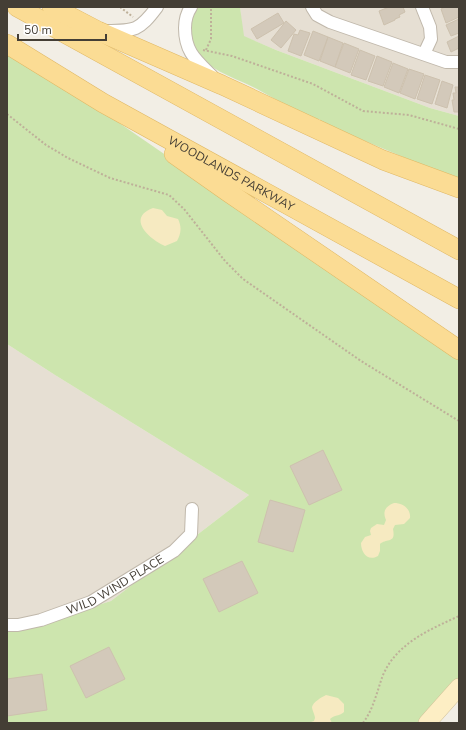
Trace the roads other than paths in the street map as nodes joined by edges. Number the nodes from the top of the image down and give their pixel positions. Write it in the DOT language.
graph roads {
  1 [pos="17,7"];
  2 [pos="52,7"];
  3 [pos="157,7"];
  4 [pos="191,7"];
  5 [pos="312,7"];
  6 [pos="422,7"];
  7 [pos="98,31"];
  8 [pos="7,44"];
  9 [pos="424,54"];
  10 [pos="459,62"];
  11 [pos="222,85"];
  12 [pos="103,103"];
  13 [pos="459,188"];
  14 [pos="459,250"];
  15 [pos="459,298"];
  16 [pos="459,350"];
  17 [pos="192,509"];
  18 [pos="7,625"];
  19 [pos="459,687"];
  20 [pos="427,723"];
  1 -- 14 [label="main road"];
  2 -- 7 [label="main road"];
  3 -- 7 [label="street"];
  4 -- 11 [label="street"];
  5 -- 9 [label="street"];
  6 -- 9 [label="street"];
  7 -- 11 [label="main road"];
  8 -- 12 [label="main road, WOODLANDS PARKWAY"];
  9 -- 10 [label="street"];
  11 -- 13 [label="main road"];
  12 -- 15 [label="main road, WOODLANDS PARKWAY"];
  12 -- 16 [label="main road"];
  17 -- 18 [label="street, WILD WIND PLACE"];
  19 -- 20 [label="main road"];
}
